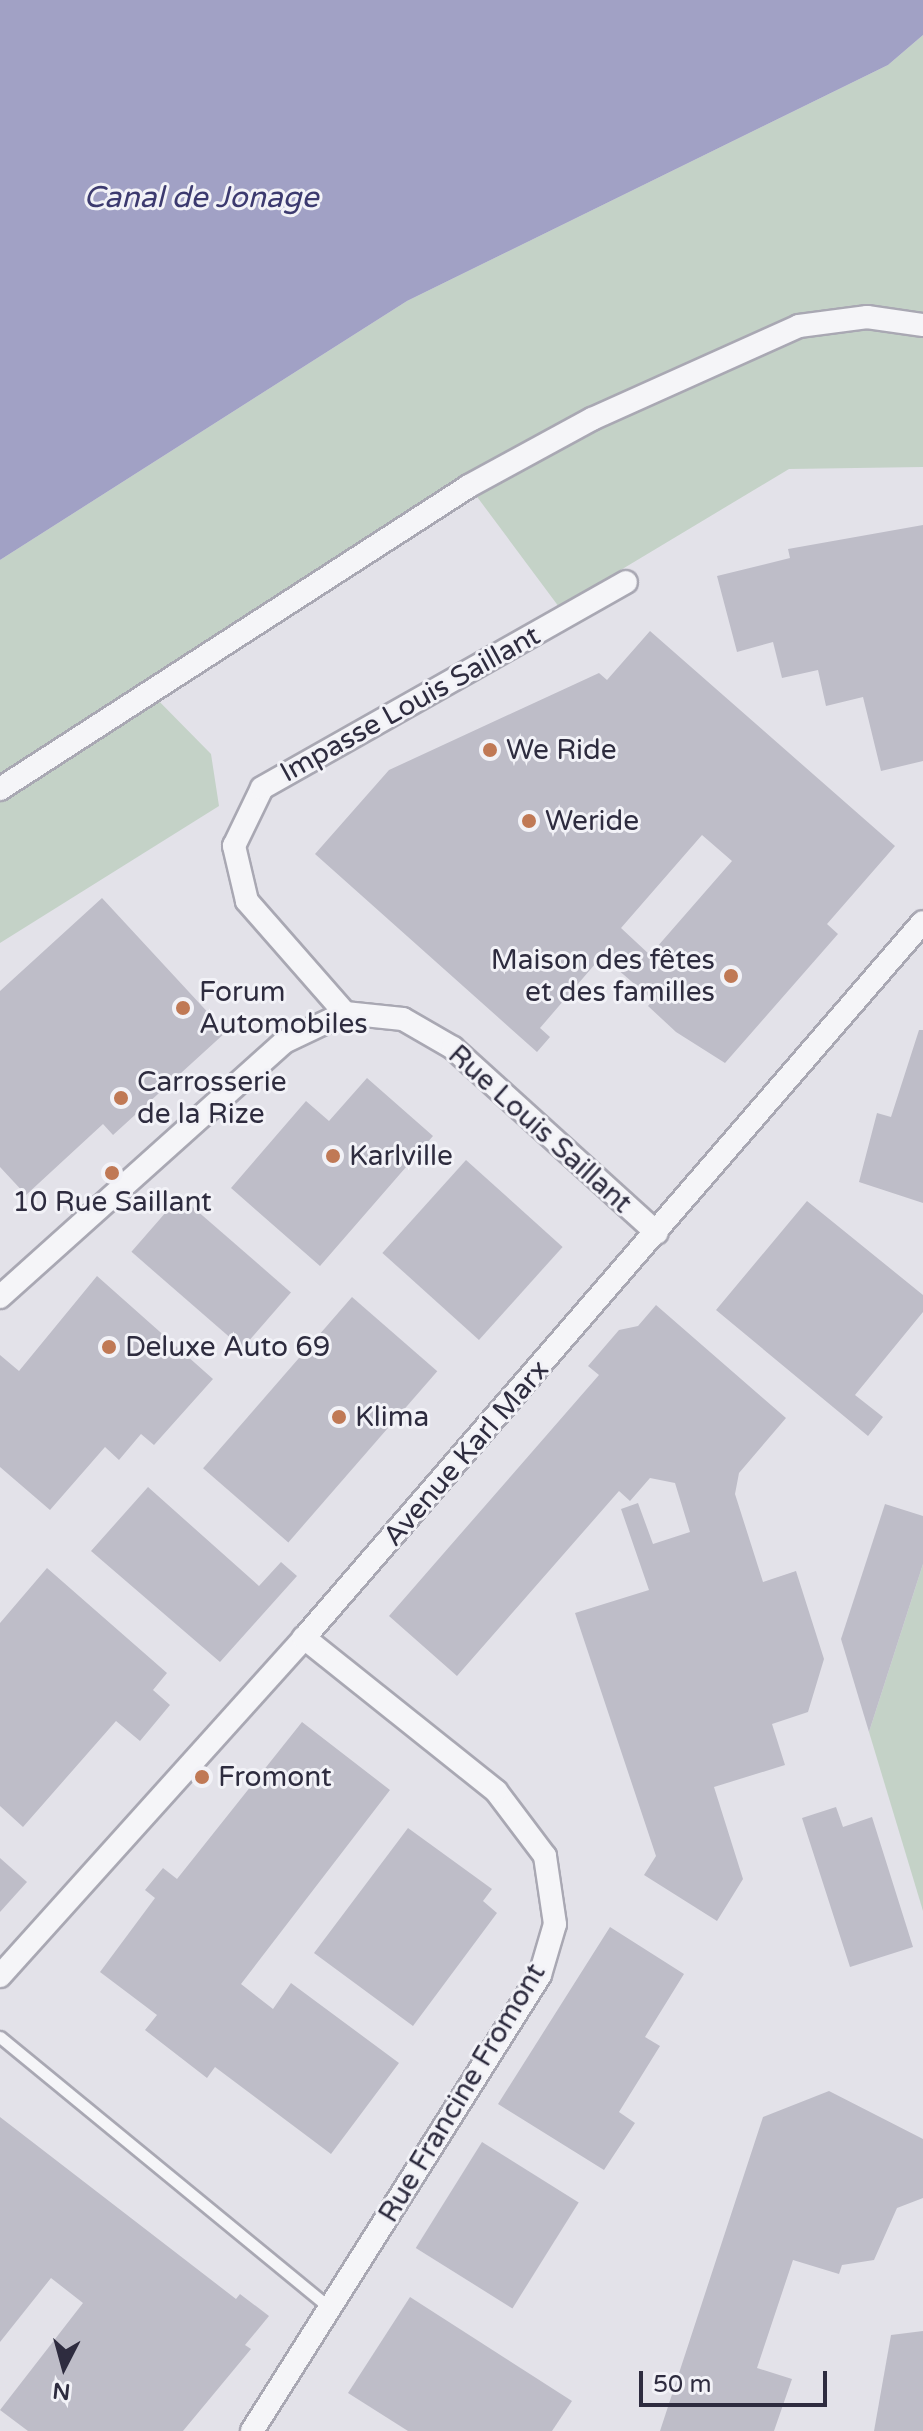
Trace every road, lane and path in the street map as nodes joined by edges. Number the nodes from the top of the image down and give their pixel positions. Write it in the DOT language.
graph roads {
  1 [pos="923,325"];
  2 [pos="626,582"];
  3 [pos="0,789"];
  4 [pos="923,922"];
  5 [pos="345,1013"];
  6 [pos="657,1233"];
  7 [pos="0,1297"];
  8 [pos="304,1638"];
  9 [pos="0,1976"];
  10 [pos="0,2037"];
  11 [pos="330,2308"];
  12 [pos="252,2431"];
  1 -- 3 [label="street"];
  2 -- 5 [label="street, Impasse Louis Saillant"];
  4 -- 6 [label="street, Avenue Karl Marx"];
  5 -- 6 [label="street, Rue Louis Saillant"];
  5 -- 7 [label="street"];
  6 -- 8 [label="street, Avenue Karl Marx"];
  8 -- 9 [label="street, Avenue Karl Marx"];
  8 -- 11 [label="street, Rue Francine Fromont"];
  10 -- 11 [label="lane"];
  11 -- 12 [label="street, Rue Francine Fromont"];
}
